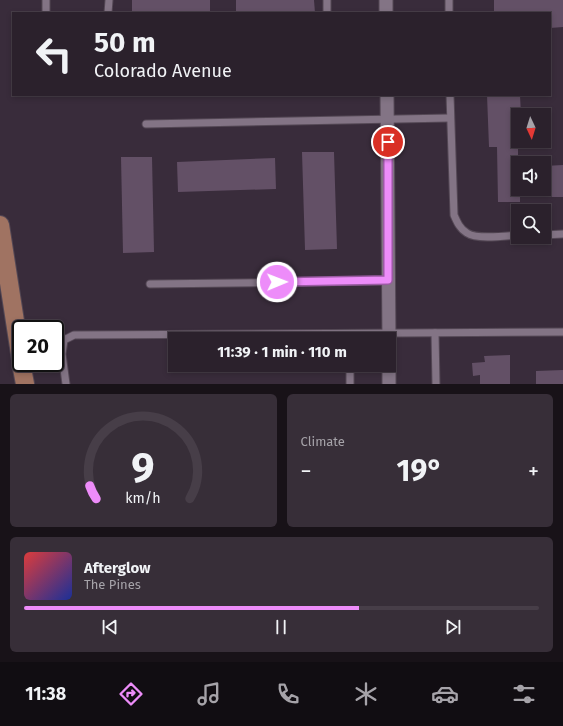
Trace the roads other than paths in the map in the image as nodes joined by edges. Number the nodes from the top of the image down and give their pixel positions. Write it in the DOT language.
graph roads {
  1 [pos="46,0"];
  2 [pos="109,0"];
  3 [pos="327,0"];
  4 [pos="386,0"];
  5 [pos="449,0"];
  6 [pos="46,12"];
  7 [pos="108,12"];
  8 [pos="327,12"];
  9 [pos="386,12"];
  10 [pos="449,12"];
  11 [pos="387,96"];
  12 [pos="450,96"];
  13 [pos="450,118"];
  14 [pos="388,120"];
  15 [pos="146,124"];
  16 [pos="0,225"];
  17 [pos="563,234"];
  18 [pos="511,235"];
  19 [pos="551,235"];
  20 [pos="388,280"];
  21 [pos="150,284"];
  22 [pos="15,320"];
  23 [pos="389,332"];
  24 [pos="563,332"];
  25 [pos="435,333"];
  26 [pos="168,335"];
  27 [pos="396,336"];
  28 [pos="23,372"];
  29 [pos="350,372"];
  30 [pos="389,372"];
  31 [pos="25,384"];
  32 [pos="66,384"];
  33 [pos="350,384"];
  34 [pos="389,384"];
  35 [pos="436,384"];
  1 -- 6 [label="lane"];
  2 -- 7 [label="lane"];
  3 -- 8 [label="lane"];
  4 -- 9 [label="street"];
  5 -- 10 [label="lane"];
  11 -- 14 [label="street"];
  12 -- 13 [label="lane"];
  13 -- 14 [label="lane"];
  13 -- 18 [label="lane"];
  14 -- 15 [label="lane"];
  14 -- 20 [label="street"];
  16 -- 22 [label="street"];
  17 -- 19 [label="lane"];
  20 -- 21 [label="lane"];
  20 -- 23 [label="street"];
  24 -- 25 [label="lane"];
  25 -- 27 [label="lane"];
  25 -- 35 [label="lane"];
  26 -- 32 [label="lane"];
  28 -- 31 [label="street"];
  29 -- 33 [label="lane"];
  30 -- 34 [label="street"];
}
